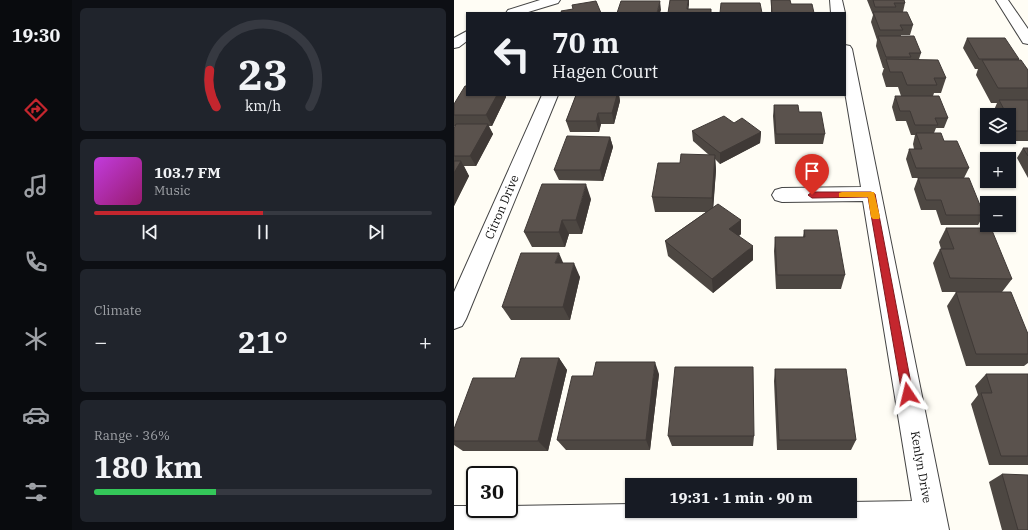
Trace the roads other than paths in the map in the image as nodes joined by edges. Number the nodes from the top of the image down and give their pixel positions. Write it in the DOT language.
graph roads {
  1 [pos="554,0"];
  2 [pos="836,0"];
  3 [pos="1002,0"];
  4 [pos="516,12"];
  5 [pos="838,12"];
  6 [pos="466,36"];
  7 [pos="1028,40"];
  8 [pos="454,44"];
  9 [pos="846,55"];
  10 [pos="550,96"];
  11 [pos="871,194"];
  12 [pos="782,195"];
  13 [pos="454,319"];
  14 [pos="454,522"];
  15 [pos="932,523"];
  1 -- 4 [label="street"];
  2 -- 5 [label="street"];
  3 -- 7 [label="street"];
  6 -- 8 [label="street"];
  9 -- 11 [label="street, Kenlyn Drive"];
  10 -- 13 [label="street, Citron Drive"];
  11 -- 12 [label="street"];
  11 -- 15 [label="street, Kenlyn Drive"];
  14 -- 15 [label="street"];
}
